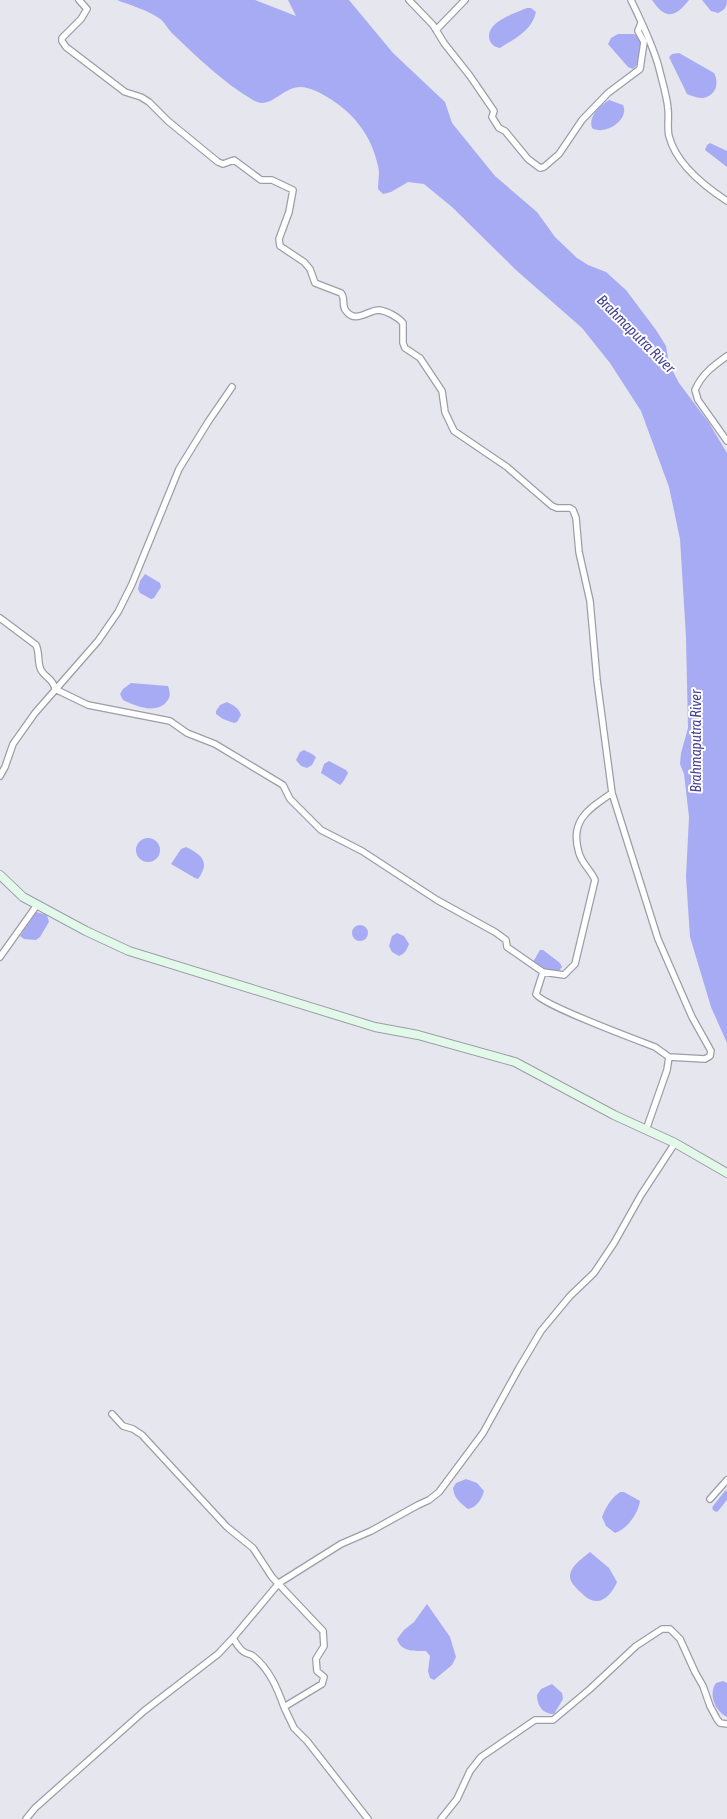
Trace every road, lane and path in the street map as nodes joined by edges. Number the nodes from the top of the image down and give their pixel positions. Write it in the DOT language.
graph roads {
  1 [pos="78,0"];
  2 [pos="409,0"];
  3 [pos="465,0"];
  4 [pos="631,0"];
  5 [pos="641,23"];
  6 [pos="436,30"];
  7 [pos="727,201"];
  8 [pos="727,356"];
  9 [pos="232,387"];
  10 [pos="727,441"];
  11 [pos="0,618"];
  12 [pos="55,689"];
  13 [pos="0,776"];
  14 [pos="612,793"];
  15 [pos="0,875"];
  16 [pos="37,906"];
  17 [pos="0,957"];
  18 [pos="543,972"];
  19 [pos="669,1056"];
  20 [pos="646,1130"];
  21 [pos="676,1143"];
  22 [pos="727,1173"];
  23 [pos="112,1414"];
  24 [pos="727,1480"];
  25 [pos="710,1499"];
  26 [pos="279,1583"];
  27 [pos="233,1638"];
  28 [pos="284,1707"];
  29 [pos="727,1724"];
  30 [pos="26,1819"];
  31 [pos="368,1819"];
  32 [pos="441,1819"];
  1 -- 14 [label="street"];
  2 -- 6 [label="street"];
  3 -- 6 [label="street"];
  4 -- 5 [label="street"];
  5 -- 6 [label="street"];
  5 -- 7 [label="street"];
  8 -- 10 [label="street"];
  9 -- 12 [label="street"];
  11 -- 12 [label="street"];
  12 -- 13 [label="street"];
  12 -- 18 [label="street"];
  14 -- 18 [label="street"];
  14 -- 19 [label="street"];
  15 -- 16 [label="street"];
  16 -- 17 [label="street"];
  16 -- 20 [label="street"];
  18 -- 19 [label="street"];
  19 -- 20 [label="street"];
  20 -- 21 [label="street"];
  21 -- 22 [label="street"];
  21 -- 26 [label="street"];
  23 -- 26 [label="street"];
  24 -- 25 [label="street"];
  26 -- 27 [label="street"];
  26 -- 28 [label="street"];
  27 -- 28 [label="street"];
  27 -- 30 [label="street"];
  28 -- 31 [label="street"];
  29 -- 32 [label="street"];
}
